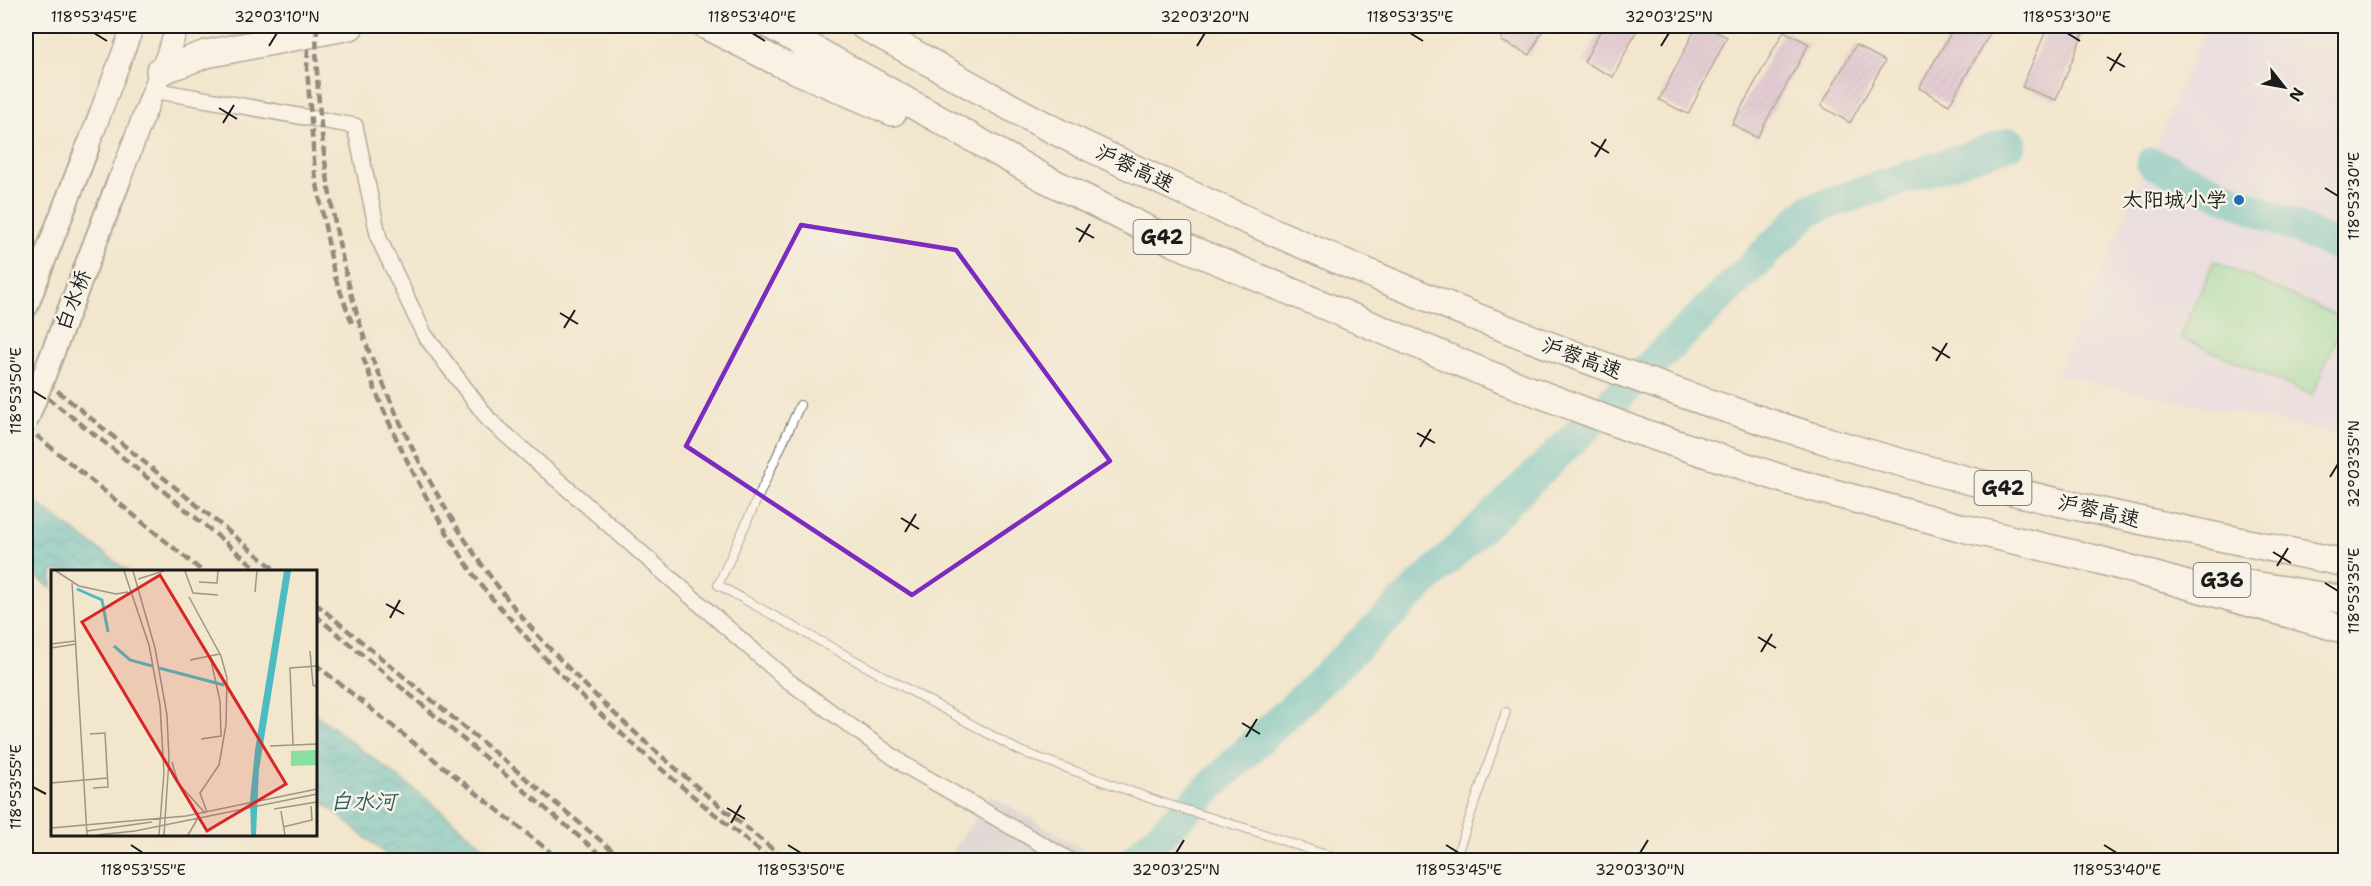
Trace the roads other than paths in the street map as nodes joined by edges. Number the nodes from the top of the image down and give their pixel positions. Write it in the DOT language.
graph roads {
  1 [pos="134,26"];
  2 [pos="178,26"];
  3 [pos="350,26"];
  4 [pos="706,26"];
  5 [pos="772,26"];
  6 [pos="864,26"];
  7 [pos="157,81"];
  8 [pos="88,146"];
  9 [pos="120,178"];
  10 [pos="1044,178"];
  11 [pos="26,307"];
  12 [pos="800,405"];
  13 [pos="26,422"];
  14 [pos="2099,560"];
  15 [pos="2346,563"];
  16 [pos="2346,600"];
  17 [pos="2346,630"];
  18 [pos="1506,712"];
  19 [pos="1069,861"];
  20 [pos="1341,861"];
  21 [pos="1455,861"];
  1 -- 8 [label="main road"];
  2 -- 7 [label="main road"];
  3 -- 7 [label="highway"];
  4 -- 10 [label="highway"];
  5 -- 10 [label="highway, G42"];
  6 -- 15 [label="highway, 沪蓉高速 / G42"];
  7 -- 9 [label="main road"];
  7 -- 19 [label="street"];
  8 -- 11 [label="main road, 白水桥"];
  9 -- 13 [label="main road, 白水桥, bridge"];
  10 -- 14 [label="highway, G42"];
  12 -- 20 [label="lane"];
  14 -- 16 [label="highway, G36"];
  14 -- 17 [label="highway, G42"];
  18 -- 21 [label="lane"];
}
